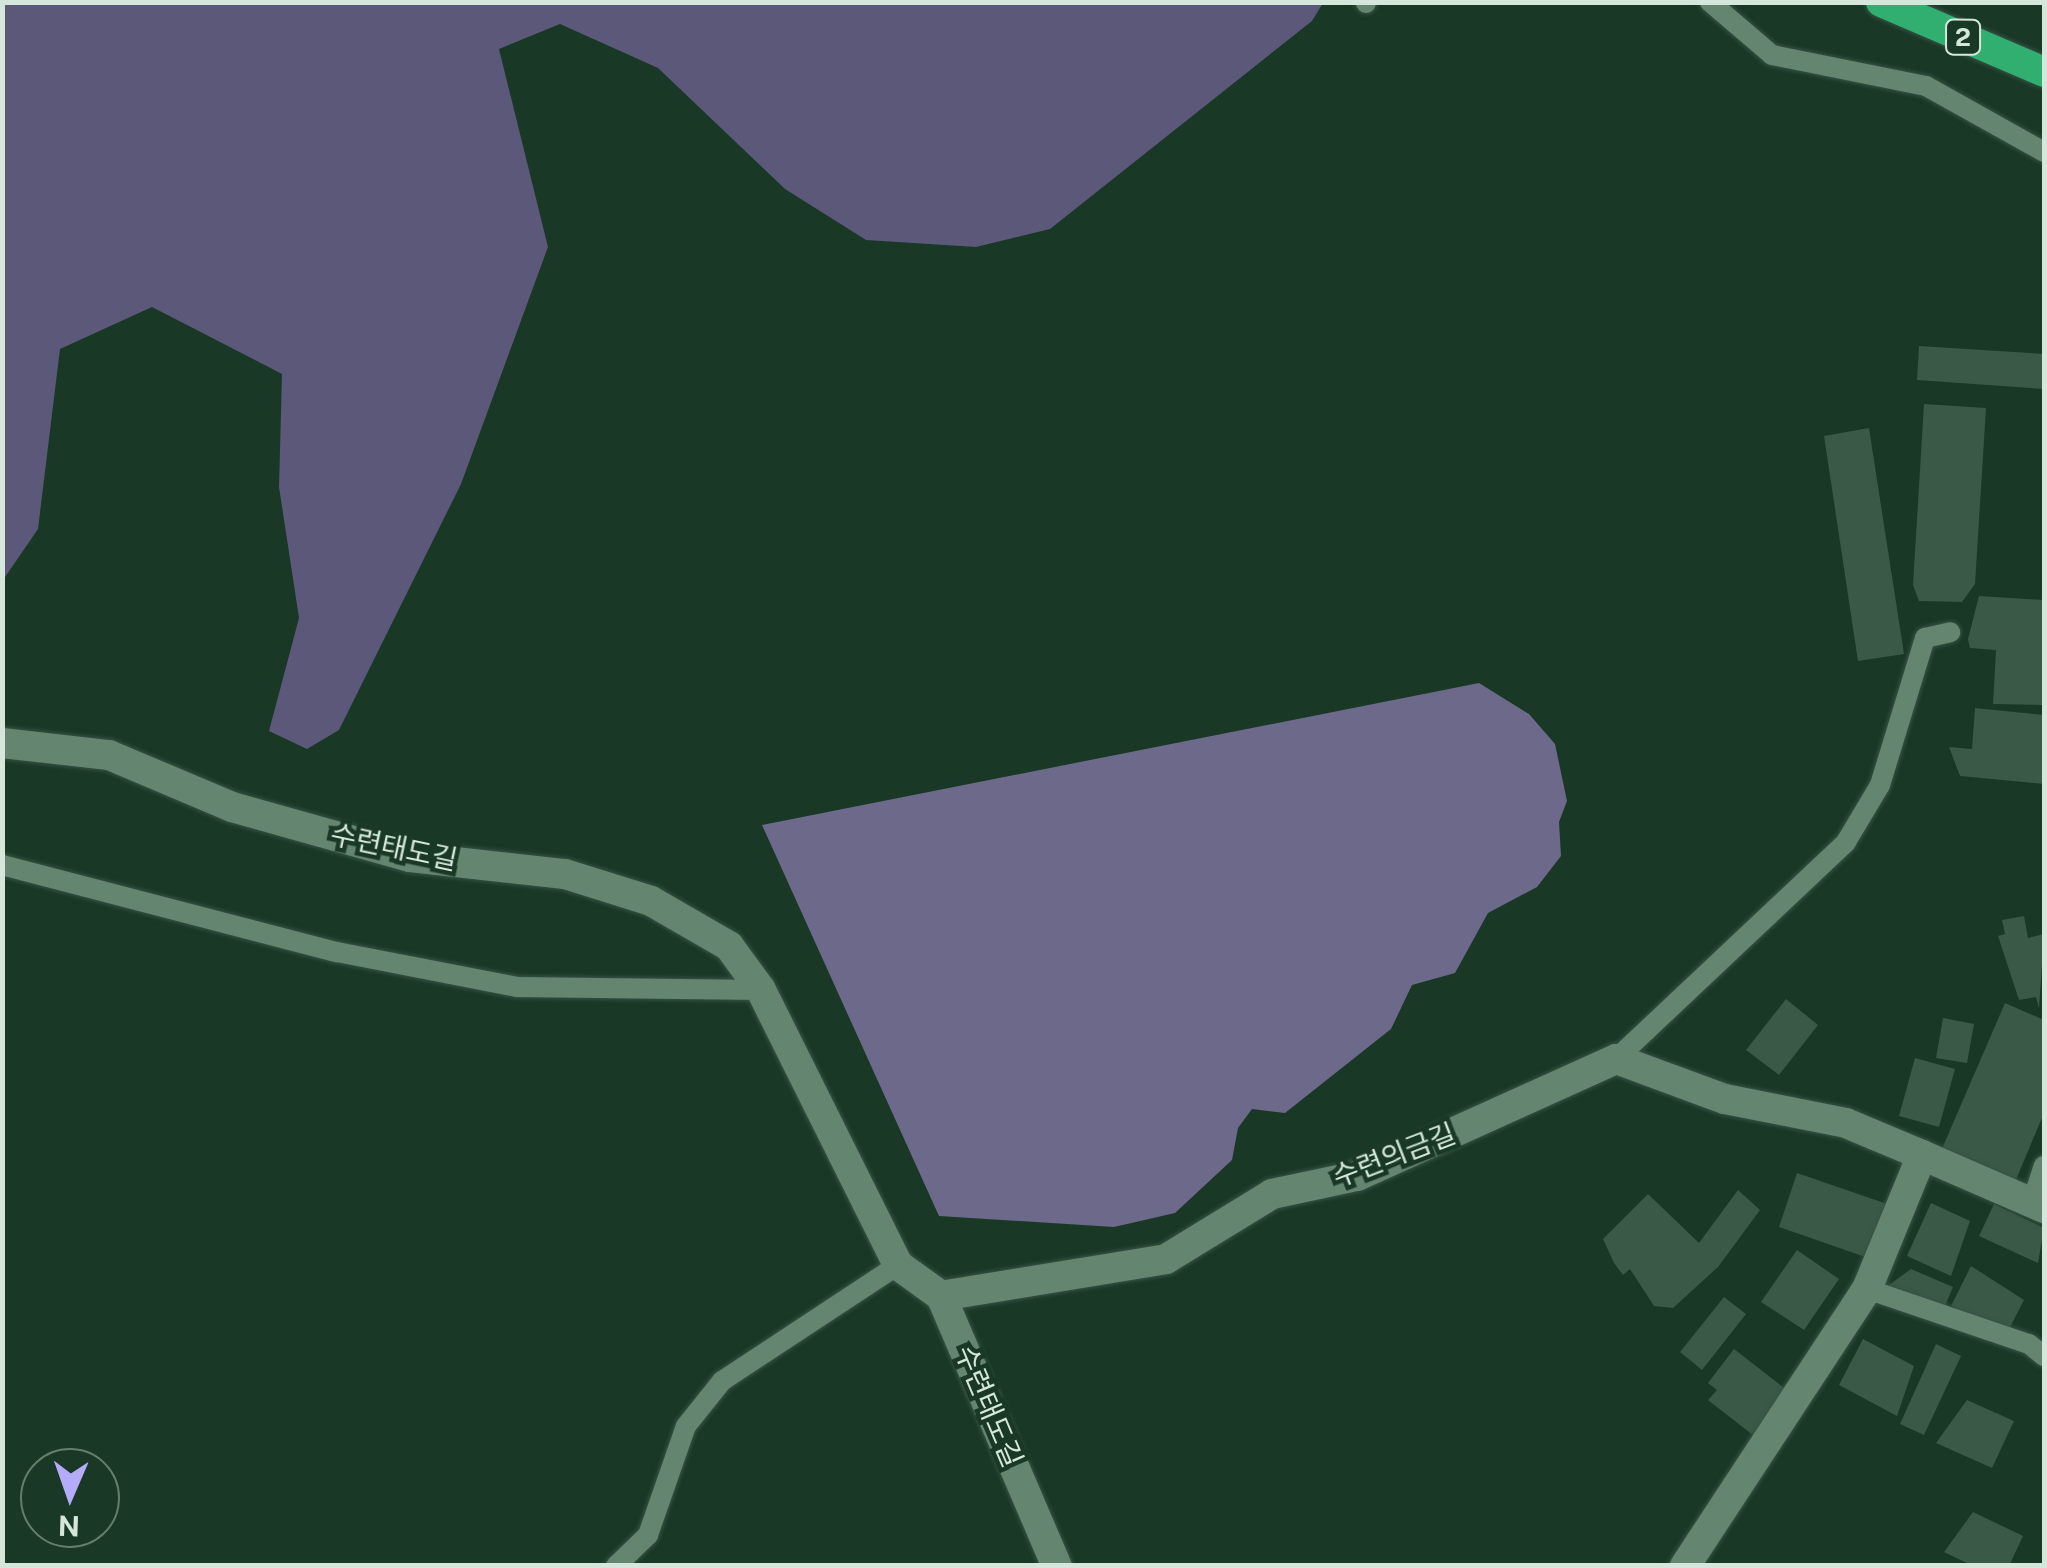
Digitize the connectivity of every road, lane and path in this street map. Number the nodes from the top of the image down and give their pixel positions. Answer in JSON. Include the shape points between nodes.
{"nodes":[{"id":1,"x":1710,"y":2,"type":"edge"},
{"id":2,"x":1881,"y":2,"type":"edge"},
{"id":3,"x":2044,"y":72,"type":"edge"},
{"id":4,"x":2044,"y":152,"type":"edge"},
{"id":5,"x":1950,"y":632,"type":"dead end"},
{"id":6,"x":2,"y":743,"type":"edge"},
{"id":7,"x":2,"y":865,"type":"edge"},
{"id":8,"x":760,"y":990,"type":"junction"},
{"id":9,"x":1616,"y":1059,"type":"junction"},
{"id":10,"x":1922,"y":1155,"type":"junction"},
{"id":11,"x":2044,"y":1166,"type":"edge"},
{"id":12,"x":2038,"y":1205,"type":"edge"},
{"id":13,"x":898,"y":1265,"type":"junction"},
{"id":14,"x":1867,"y":1289,"type":"junction"},
{"id":15,"x":941,"y":1296,"type":"junction"},
{"id":16,"x":2044,"y":1356,"type":"edge"},
{"id":17,"x":616,"y":1566,"type":"edge"},
{"id":18,"x":1057,"y":1566,"type":"edge"},
{"id":19,"x":1685,"y":1566,"type":"edge"}],
"edges":[{"from":1,"to":4,"type":"lane","via":[[1772,55],[1926,86]]},
{"from":2,"to":3,"type":"highway","number":"2"},
{"from":5,"to":9,"type":"lane","name":"수련의금길","via":[[1925,638],[1880,784],[1846,842]]},
{"from":6,"to":8,"type":"street","name":"수련태도길","via":[[109,756],[232,806],[410,856],[565,874],[651,901],[729,946]]},
{"from":7,"to":8,"type":"lane","via":[[337,952],[518,987]]},
{"from":8,"to":13,"type":"street","name":"수련태도길"},
{"from":9,"to":10,"type":"street","via":[[1725,1099],[1846,1124]]},
{"from":9,"to":15,"type":"street","name":"수련의금길","via":[[1356,1176],[1272,1194],[1166,1258]]},
{"from":10,"to":12,"type":"street"},
{"from":10,"to":14,"type":"street"},
{"from":11,"to":12,"type":"lane"},
{"from":13,"to":15,"type":"street","name":"수련태도길"},
{"from":13,"to":17,"type":"lane","via":[[722,1381],[686,1426],[648,1536]]},
{"from":14,"to":16,"type":"lane","via":[[2029,1344]]},
{"from":14,"to":19,"type":"street"},
{"from":15,"to":18,"type":"street","name":"수련태도길"}]}
